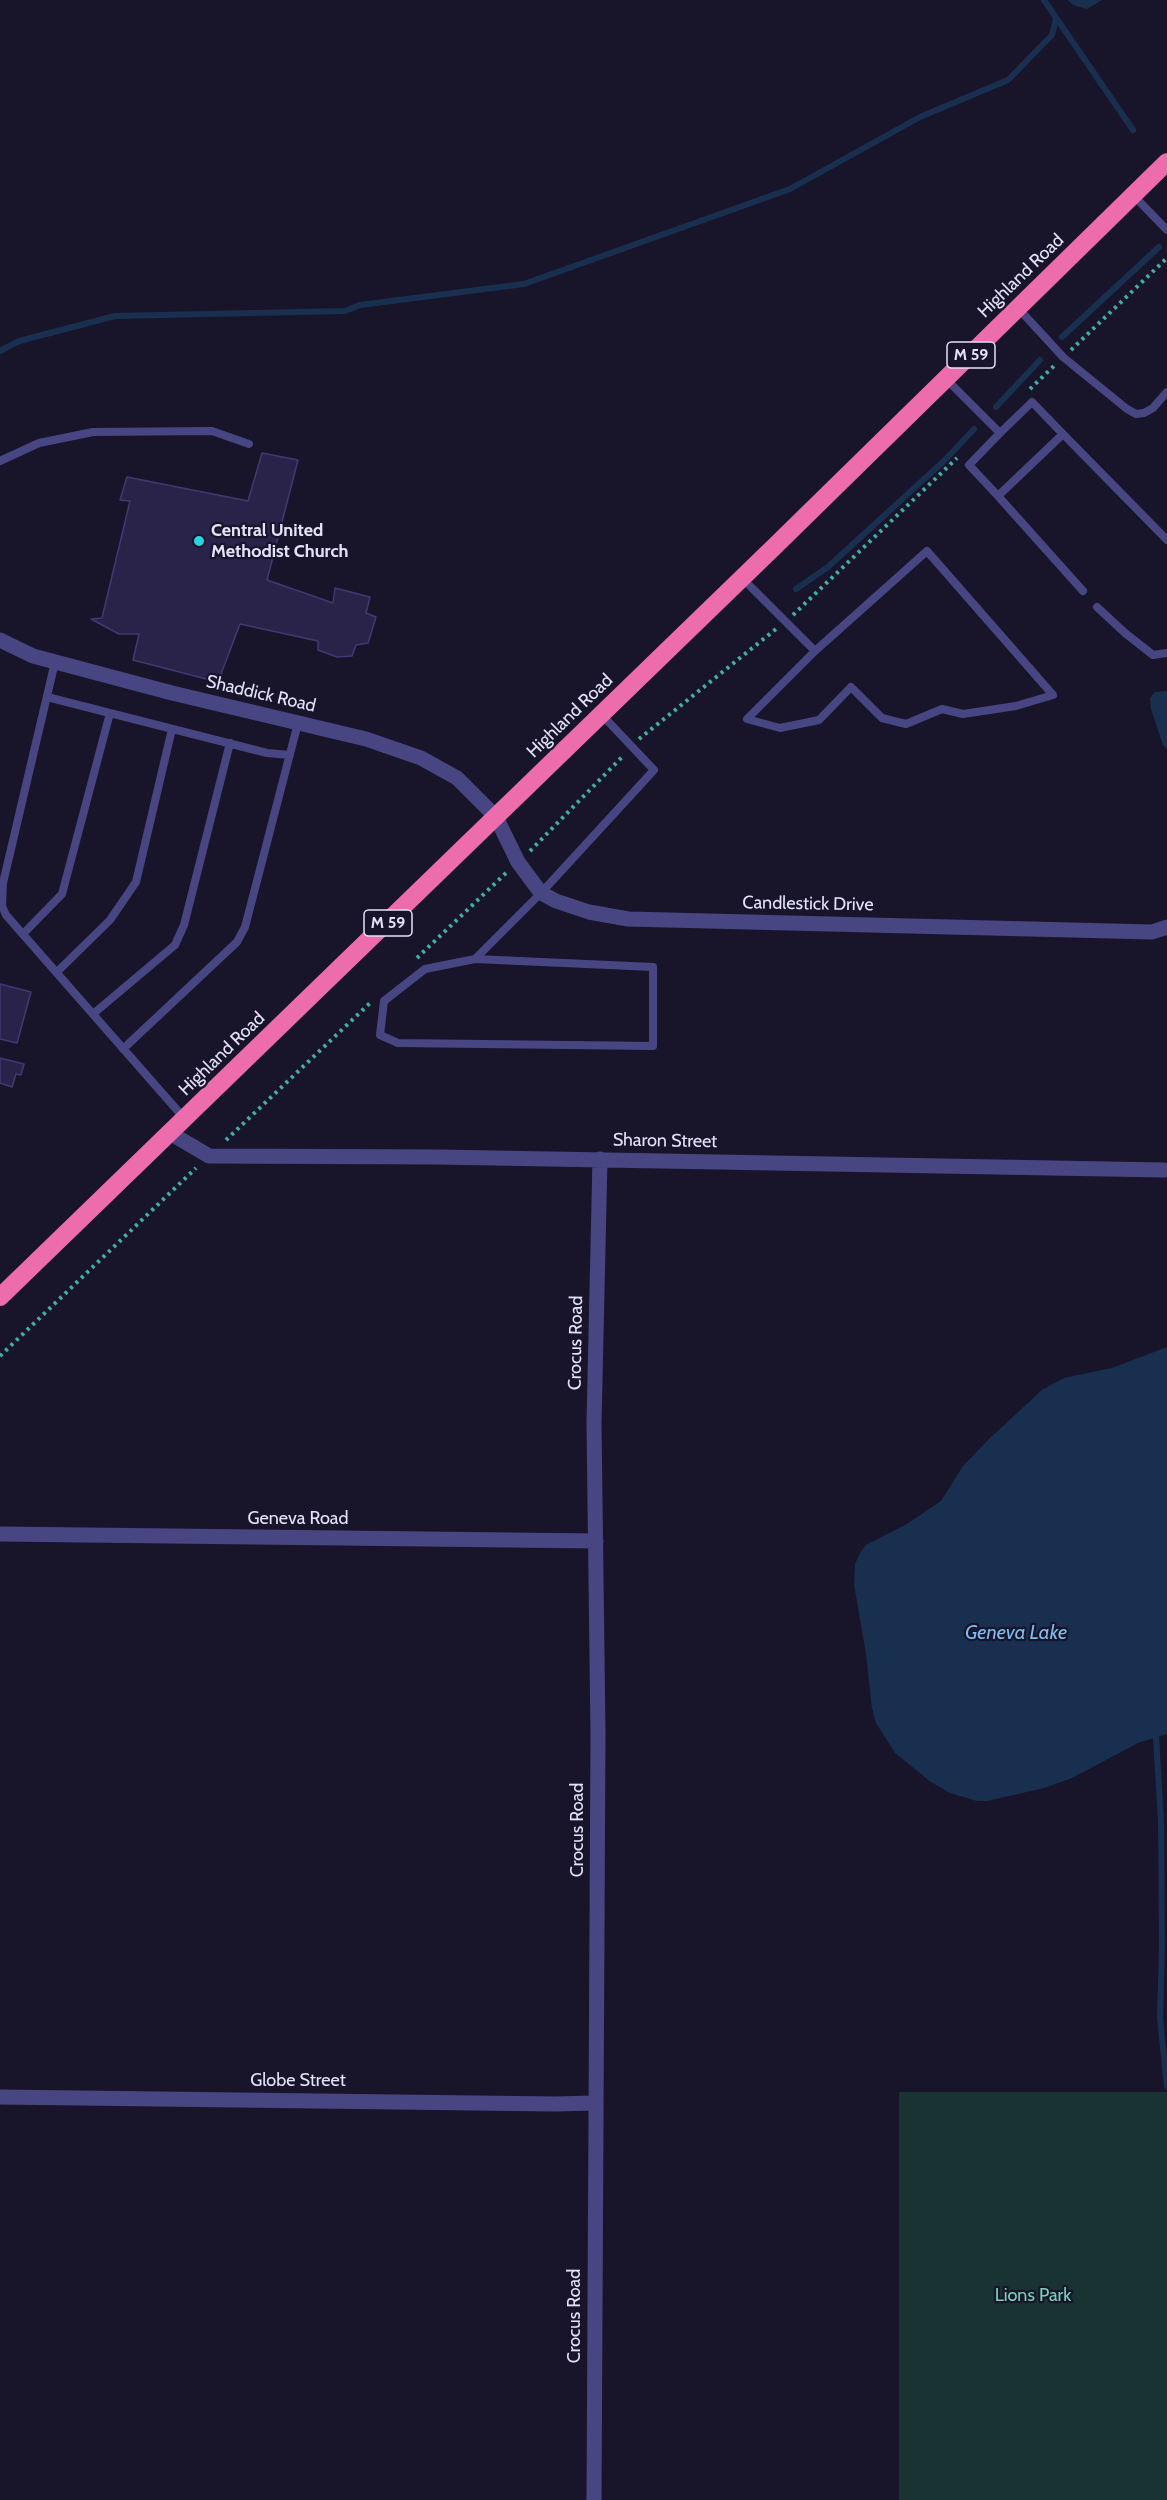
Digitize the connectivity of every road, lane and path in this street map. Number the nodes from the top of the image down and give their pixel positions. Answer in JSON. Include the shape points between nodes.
{"nodes":[{"id":1,"x":1167,"y":162,"type":"edge"},
{"id":2,"x":1133,"y":195,"type":"junction"},
{"id":3,"x":1167,"y":230,"type":"edge"},
{"id":4,"x":1167,"y":258,"type":"edge"},
{"id":5,"x":1018,"y":308,"type":"junction"},
{"id":6,"x":1063,"y":357,"type":"junction"},
{"id":7,"x":946,"y":379,"type":"junction"},
{"id":8,"x":1167,"y":392,"type":"edge"},
{"id":9,"x":1024,"y":395,"type":"dead end"},
{"id":10,"x":1000,"y":433,"type":"junction"},
{"id":11,"x":1063,"y":434,"type":"junction"},
{"id":12,"x":249,"y":444,"type":"dead end"},
{"id":13,"x":958,"y":458,"type":"dead end"},
{"id":14,"x":0,"y":461,"type":"edge"},
{"id":15,"x":998,"y":496,"type":"junction"},
{"id":16,"x":1167,"y":540,"type":"edge"},
{"id":17,"x":742,"y":578,"type":"junction"},
{"id":18,"x":1083,"y":591,"type":"dead end"},
{"id":19,"x":1097,"y":607,"type":"dead end"},
{"id":20,"x":785,"y":621,"type":"junction"},
{"id":21,"x":0,"y":640,"type":"edge"},
{"id":22,"x":815,"y":651,"type":"junction"},
{"id":23,"x":1167,"y":653,"type":"edge"},
{"id":24,"x":56,"y":662,"type":"junction"},
{"id":25,"x":47,"y":697,"type":"junction"},
{"id":26,"x":110,"y":713,"type":"junction"},
{"id":27,"x":602,"y":715,"type":"junction"},
{"id":28,"x":298,"y":723,"type":"junction"},
{"id":29,"x":172,"y":729,"type":"junction"},
{"id":30,"x":230,"y":743,"type":"junction"},
{"id":31,"x":631,"y":747,"type":"junction"},
{"id":32,"x":290,"y":755,"type":"junction"},
{"id":33,"x":496,"y":817,"type":"junction"},
{"id":34,"x":518,"y":862,"type":"junction"},
{"id":35,"x":541,"y":893,"type":"junction"},
{"id":36,"x":1167,"y":927,"type":"edge"},
{"id":37,"x":23,"y":934,"type":"junction"},
{"id":38,"x":475,"y":959,"type":"junction"},
{"id":39,"x":415,"y":960,"type":"dead end"},
{"id":40,"x":57,"y":972,"type":"junction"},
{"id":41,"x":372,"y":1001,"type":"dead end"},
{"id":42,"x":93,"y":1014,"type":"junction"},
{"id":43,"x":123,"y":1049,"type":"junction"},
{"id":44,"x":185,"y":1119,"type":"junction"},
{"id":45,"x":170,"y":1133,"type":"junction"},
{"id":46,"x":209,"y":1156,"type":"junction"},
{"id":47,"x":600,"y":1159,"type":"junction"},
{"id":48,"x":1164,"y":1170,"type":"dead end"},
{"id":49,"x":0,"y":1297,"type":"edge"},
{"id":50,"x":0,"y":1356,"type":"edge"},
{"id":51,"x":0,"y":1534,"type":"edge"},
{"id":52,"x":596,"y":1541,"type":"junction"},
{"id":53,"x":0,"y":2097,"type":"edge"},
{"id":54,"x":595,"y":2103,"type":"junction"},
{"id":55,"x":594,"y":2500,"type":"edge"}],
"edges":[{"from":1,"to":2,"type":"highway","name":"Highland Road","number":"M 59"},
{"from":2,"to":3,"type":"lane"},
{"from":2,"to":5,"type":"highway","name":"Highland Road","number":"M 59"},
{"from":4,"to":6,"type":"path"},
{"from":5,"to":6,"type":"lane"},
{"from":5,"to":7,"type":"highway","name":"Highland Road","number":"M 59"},
{"from":6,"to":8,"type":"lane","via":[[1136,414],[1153,408]]},
{"from":6,"to":9,"type":"path"},
{"from":7,"to":10,"type":"lane"},
{"from":7,"to":17,"type":"highway","name":"Highland Road","number":"M 59"},
{"from":10,"to":11,"type":"lane","via":[[1032,402]]},
{"from":10,"to":15,"type":"lane","via":[[969,465]]},
{"from":11,"to":15,"type":"lane"},
{"from":11,"to":16,"type":"lane"},
{"from":12,"to":14,"type":"lane","via":[[212,431],[93,432],[39,443]]},
{"from":13,"to":20,"type":"path"},
{"from":15,"to":18,"type":"lane"},
{"from":17,"to":20,"type":"lane"},
{"from":17,"to":27,"type":"highway","name":"Highland Road","number":"M 59"},
{"from":19,"to":23,"type":"lane","via":[[1153,655]]},
{"from":20,"to":22,"type":"lane"},
{"from":20,"to":31,"type":"path"},
{"from":21,"to":24,"type":"street","name":"Shaddick Road"},
{"from":22,"to":22,"type":"lane","via":[[747,719],[780,728],[819,720],[851,687],[882,718],[906,724],[942,709],[963,714],[1016,706],[1053,695],[927,551]]},
{"from":24,"to":25,"type":"lane"},
{"from":24,"to":28,"type":"street","name":"Shaddick Road"},
{"from":25,"to":26,"type":"lane"},
{"from":25,"to":37,"type":"lane","via":[[3,883],[2,906]]},
{"from":26,"to":29,"type":"lane"},
{"from":26,"to":37,"type":"lane","via":[[62,894]]},
{"from":27,"to":31,"type":"lane"},
{"from":27,"to":33,"type":"highway","name":"Highland Road","number":"M 59"},
{"from":28,"to":32,"type":"lane"},
{"from":28,"to":33,"type":"street","name":"Shaddick Road","via":[[366,739],[421,758],[457,777]]},
{"from":29,"to":30,"type":"lane"},
{"from":29,"to":40,"type":"lane","via":[[136,882],[110,920]]},
{"from":30,"to":32,"type":"lane"},
{"from":30,"to":42,"type":"lane","via":[[184,925],[175,945]]},
{"from":31,"to":34,"type":"path"},
{"from":31,"to":35,"type":"lane","via":[[654,770]]},
{"from":32,"to":43,"type":"lane","via":[[245,927],[237,942]]},
{"from":33,"to":34,"type":"street","name":"Candlestick Drive"},
{"from":33,"to":44,"type":"highway","name":"Highland Road","number":"M 59"},
{"from":34,"to":35,"type":"street","name":"Candlestick Drive"},
{"from":34,"to":39,"type":"path"},
{"from":35,"to":36,"type":"street","name":"Candlestick Drive","via":[[589,912],[628,919],[1152,932]]},
{"from":35,"to":38,"type":"lane"},
{"from":37,"to":40,"type":"lane"},
{"from":38,"to":38,"type":"lane","via":[[425,969],[384,1001],[380,1035],[398,1043],[653,1046],[652,967]]},
{"from":40,"to":42,"type":"lane"},
{"from":41,"to":46,"type":"path"},
{"from":42,"to":43,"type":"lane"},
{"from":43,"to":44,"type":"lane"},
{"from":44,"to":45,"type":"highway","name":"Highland Road","number":"M 59"},
{"from":45,"to":46,"type":"street"},
{"from":45,"to":49,"type":"highway","name":"Highland Road","number":"M 59"},
{"from":46,"to":47,"type":"street","name":"Sharon Street"},
{"from":46,"to":50,"type":"path"},
{"from":47,"to":48,"type":"street","name":"Sharon Street"},
{"from":47,"to":52,"type":"street","name":"Crocus Road","via":[[594,1423]]},
{"from":51,"to":52,"type":"street","name":"Geneva Road"},
{"from":52,"to":54,"type":"street","name":"Crocus Road"},
{"from":53,"to":54,"type":"street","name":"Globe Street"},
{"from":54,"to":55,"type":"street","name":"Crocus Road"}]}
